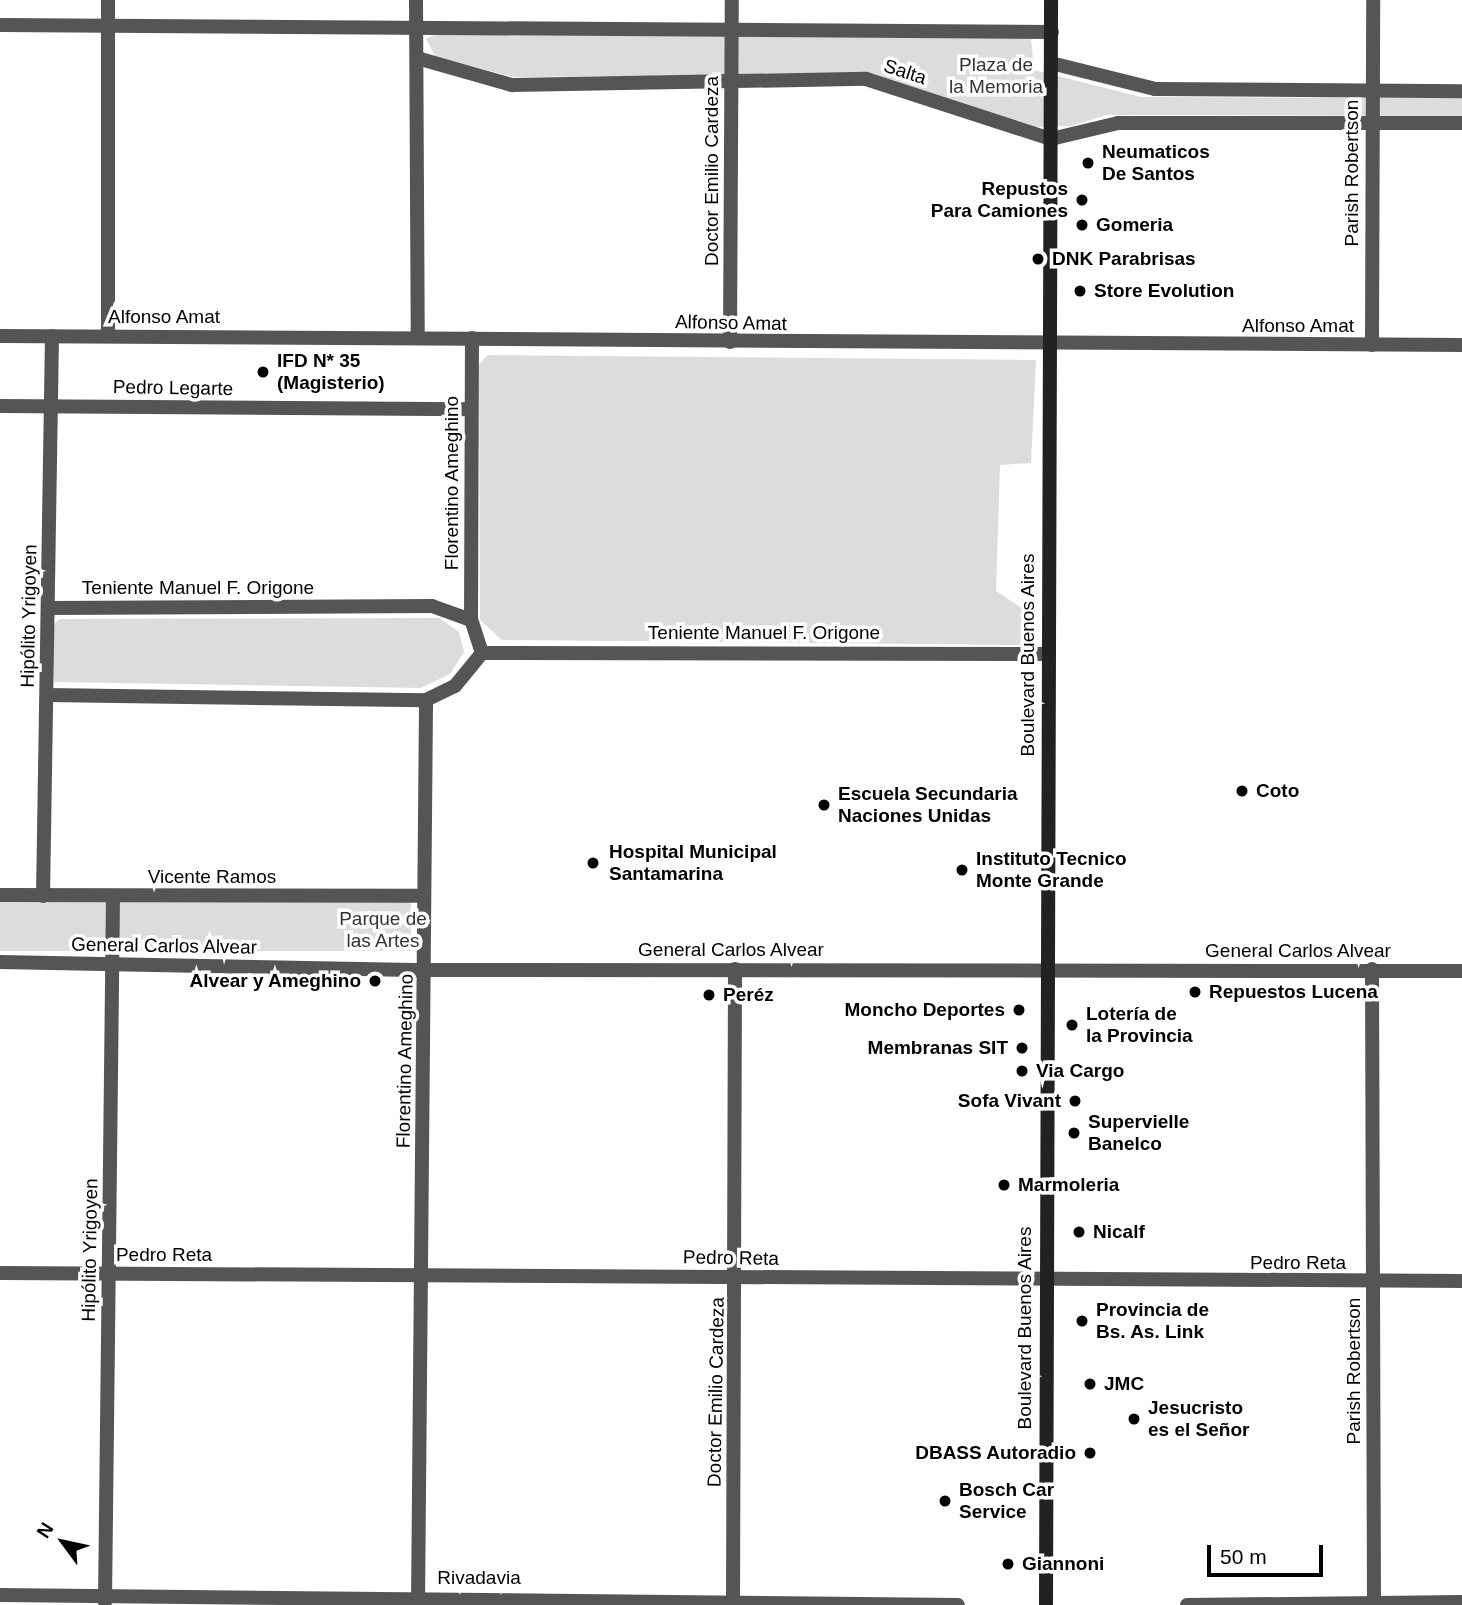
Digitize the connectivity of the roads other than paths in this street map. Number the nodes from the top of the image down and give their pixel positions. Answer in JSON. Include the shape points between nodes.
{"nodes":[{"id":1,"x":108,"y":0,"type":"edge"},
{"id":2,"x":416,"y":0,"type":"edge"},
{"id":3,"x":732,"y":0,"type":"edge"},
{"id":4,"x":1051,"y":0,"type":"edge"},
{"id":5,"x":1373,"y":0,"type":"edge"},
{"id":6,"x":0,"y":25,"type":"edge"},
{"id":7,"x":108,"y":26,"type":"junction"},
{"id":8,"x":416,"y":27,"type":"junction"},
{"id":9,"x":732,"y":29,"type":"junction"},
{"id":10,"x":1052,"y":32,"type":"junction"},
{"id":11,"x":417,"y":58,"type":"junction"},
{"id":12,"x":1051,"y":63,"type":"junction"},
{"id":13,"x":732,"y":82,"type":"junction"},
{"id":14,"x":1371,"y":91,"type":"junction"},
{"id":15,"x":1462,"y":92,"type":"edge"},
{"id":16,"x":1371,"y":121,"type":"junction"},
{"id":17,"x":1462,"y":122,"type":"edge"},
{"id":18,"x":1051,"y":139,"type":"junction"},
{"id":19,"x":0,"y":336,"type":"edge"},
{"id":20,"x":52,"y":336,"type":"junction"},
{"id":21,"x":108,"y":336,"type":"junction"},
{"id":22,"x":418,"y":337,"type":"junction"},
{"id":23,"x":472,"y":338,"type":"junction"},
{"id":24,"x":730,"y":342,"type":"junction"},
{"id":25,"x":1372,"y":345,"type":"junction"},
{"id":26,"x":1462,"y":345,"type":"edge"},
{"id":27,"x":1051,"y":346,"type":"junction"},
{"id":28,"x":0,"y":406,"type":"edge"},
{"id":29,"x":51,"y":406,"type":"junction"},
{"id":30,"x":471,"y":410,"type":"junction"},
{"id":31,"x":48,"y":608,"type":"junction"},
{"id":32,"x":471,"y":620,"type":"junction"},
{"id":33,"x":482,"y":653,"type":"junction"},
{"id":34,"x":1047,"y":654,"type":"junction"},
{"id":35,"x":47,"y":695,"type":"junction"},
{"id":36,"x":426,"y":700,"type":"junction"},
{"id":37,"x":0,"y":895,"type":"edge"},
{"id":38,"x":43,"y":896,"type":"junction"},
{"id":39,"x":113,"y":896,"type":"junction"},
{"id":40,"x":424,"y":896,"type":"junction"},
{"id":41,"x":0,"y":962,"type":"edge"},
{"id":42,"x":112,"y":964,"type":"junction"},
{"id":43,"x":736,"y":969,"type":"junction"},
{"id":44,"x":1373,"y":969,"type":"junction"},
{"id":45,"x":426,"y":970,"type":"junction"},
{"id":46,"x":1462,"y":971,"type":"edge"},
{"id":47,"x":1044,"y":972,"type":"junction"},
{"id":48,"x":0,"y":1273,"type":"edge"},
{"id":49,"x":108,"y":1274,"type":"junction"},
{"id":50,"x":421,"y":1275,"type":"junction"},
{"id":51,"x":736,"y":1276,"type":"junction"},
{"id":52,"x":1373,"y":1282,"type":"junction"},
{"id":53,"x":1462,"y":1282,"type":"edge"},
{"id":54,"x":1044,"y":1284,"type":"junction"},
{"id":55,"x":0,"y":1595,"type":"edge"},
{"id":56,"x":105,"y":1600,"type":"edge"},
{"id":57,"x":418,"y":1601,"type":"edge"},
{"id":58,"x":733,"y":1602,"type":"edge"},
{"id":59,"x":1462,"y":1602,"type":"edge"},
{"id":60,"x":1374,"y":1603,"type":"edge"},
{"id":61,"x":958,"y":1605,"type":"edge"},
{"id":62,"x":1046,"y":1605,"type":"edge"},
{"id":63,"x":1187,"y":1605,"type":"edge"}],
"edges":[{"from":1,"to":7,"type":"street"},
{"from":2,"to":8,"type":"street"},
{"from":3,"to":9,"type":"street","name":"Doctor Emilio Cardeza"},
{"from":4,"to":10,"type":"main road","name":"Boulevard Buenos Aires"},
{"from":5,"to":14,"type":"street","name":"Parish Robertson"},
{"from":6,"to":7,"type":"street","name":"Salta"},
{"from":7,"to":8,"type":"street","name":"Salta"},
{"from":7,"to":21,"type":"street"},
{"from":8,"to":9,"type":"street","name":"Salta"},
{"from":8,"to":11,"type":"street"},
{"from":9,"to":10,"type":"street","name":"Salta"},
{"from":9,"to":13,"type":"street","name":"Doctor Emilio Cardeza"},
{"from":10,"to":12,"type":"main road","name":"Boulevard Buenos Aires"},
{"from":11,"to":13,"type":"street","name":"Salta","via":[[484,82],[512,85]]},
{"from":11,"to":22,"type":"street"},
{"from":12,"to":14,"type":"street","via":[[1155,89]]},
{"from":12,"to":18,"type":"main road","name":"Boulevard Buenos Aires"},
{"from":13,"to":18,"type":"street","name":"Salta","via":[[866,79]]},
{"from":13,"to":24,"type":"street","name":"Doctor Emilio Cardeza"},
{"from":14,"to":15,"type":"street"},
{"from":14,"to":16,"type":"street","name":"Parish Robertson"},
{"from":16,"to":17,"type":"street"},
{"from":16,"to":18,"type":"street","via":[[1118,123]]},
{"from":16,"to":25,"type":"street","name":"Parish Robertson"},
{"from":18,"to":27,"type":"main road","name":"Boulevard Buenos Aires"},
{"from":19,"to":20,"type":"street","name":"Alfonso Amat"},
{"from":20,"to":21,"type":"street","name":"Alfonso Amat"},
{"from":20,"to":29,"type":"street","name":"Hipólito Yrigoyen"},
{"from":21,"to":22,"type":"street","name":"Alfonso Amat"},
{"from":22,"to":23,"type":"street","name":"Alfonso Amat"},
{"from":23,"to":24,"type":"street","name":"Alfonso Amat"},
{"from":23,"to":30,"type":"street","name":"Florentino Ameghino"},
{"from":24,"to":27,"type":"street","name":"Alfonso Amat"},
{"from":25,"to":26,"type":"street","name":"Alfonso Amat"},
{"from":25,"to":27,"type":"street","name":"Alfonso Amat"},
{"from":27,"to":34,"type":"main road","name":"Boulevard Buenos Aires"},
{"from":28,"to":29,"type":"street","name":"Pedro Legarte"},
{"from":29,"to":30,"type":"street","name":"Pedro Legarte"},
{"from":29,"to":31,"type":"street","name":"Hipólito Yrigoyen"},
{"from":30,"to":32,"type":"street","name":"Florentino Ameghino"},
{"from":31,"to":32,"type":"street","name":"Teniente Manuel F. Origone","via":[[432,606]]},
{"from":31,"to":35,"type":"street","name":"Hipólito Yrigoyen"},
{"from":32,"to":33,"type":"street","name":"Florentino Ameghino"},
{"from":33,"to":34,"type":"street","name":"Teniente Manuel F. Origone"},
{"from":33,"to":36,"type":"street","via":[[455,686]]},
{"from":34,"to":47,"type":"main road","name":"Boulevard Buenos Aires"},
{"from":35,"to":36,"type":"street"},
{"from":35,"to":38,"type":"street","name":"Hipólito Yrigoyen"},
{"from":36,"to":40,"type":"street","name":"Florentino Ameghino"},
{"from":37,"to":38,"type":"street","name":"Vicente Ramos"},
{"from":38,"to":39,"type":"street","name":"Vicente Ramos"},
{"from":39,"to":40,"type":"street","name":"Vicente Ramos"},
{"from":39,"to":42,"type":"street","name":"Hipólito Yrigoyen"},
{"from":40,"to":45,"type":"street","name":"Florentino Ameghino"},
{"from":41,"to":42,"type":"street","name":"General Carlos Alvear"},
{"from":42,"to":45,"type":"street","name":"General Carlos Alvear"},
{"from":42,"to":49,"type":"street","name":"Hipólito Yrigoyen"},
{"from":43,"to":45,"type":"street","name":"General Carlos Alvear"},
{"from":43,"to":47,"type":"street","name":"General Carlos Alvear"},
{"from":43,"to":51,"type":"street","name":"Doctor Emilio Cardeza"},
{"from":44,"to":46,"type":"street","name":"General Carlos Alvear"},
{"from":44,"to":47,"type":"street","name":"General Carlos Alvear"},
{"from":44,"to":52,"type":"street","name":"Parish Robertson"},
{"from":45,"to":50,"type":"street","name":"Florentino Ameghino"},
{"from":47,"to":54,"type":"main road","name":"Boulevard Buenos Aires"},
{"from":48,"to":49,"type":"street","name":"Pedro Reta"},
{"from":49,"to":50,"type":"street","name":"Pedro Reta"},
{"from":49,"to":56,"type":"street","name":"Hipólito Yrigoyen"},
{"from":50,"to":51,"type":"street","name":"Pedro Reta"},
{"from":50,"to":57,"type":"street","name":"Florentino Ameghino"},
{"from":51,"to":54,"type":"street","name":"Pedro Reta"},
{"from":51,"to":58,"type":"street","name":"Doctor Emilio Cardeza"},
{"from":52,"to":53,"type":"street","name":"Pedro Reta"},
{"from":52,"to":54,"type":"street","name":"Pedro Reta"},
{"from":52,"to":60,"type":"street","name":"Parish Robertson"},
{"from":54,"to":62,"type":"main road","name":"Boulevard Buenos Aires"},
{"from":55,"to":56,"type":"street","name":"Rivadavia"},
{"from":56,"to":57,"type":"street","name":"Rivadavia"},
{"from":57,"to":58,"type":"street","name":"Rivadavia"},
{"from":58,"to":61,"type":"street","name":"Rivadavia"},
{"from":59,"to":60,"type":"street"},
{"from":60,"to":63,"type":"street"}]}
